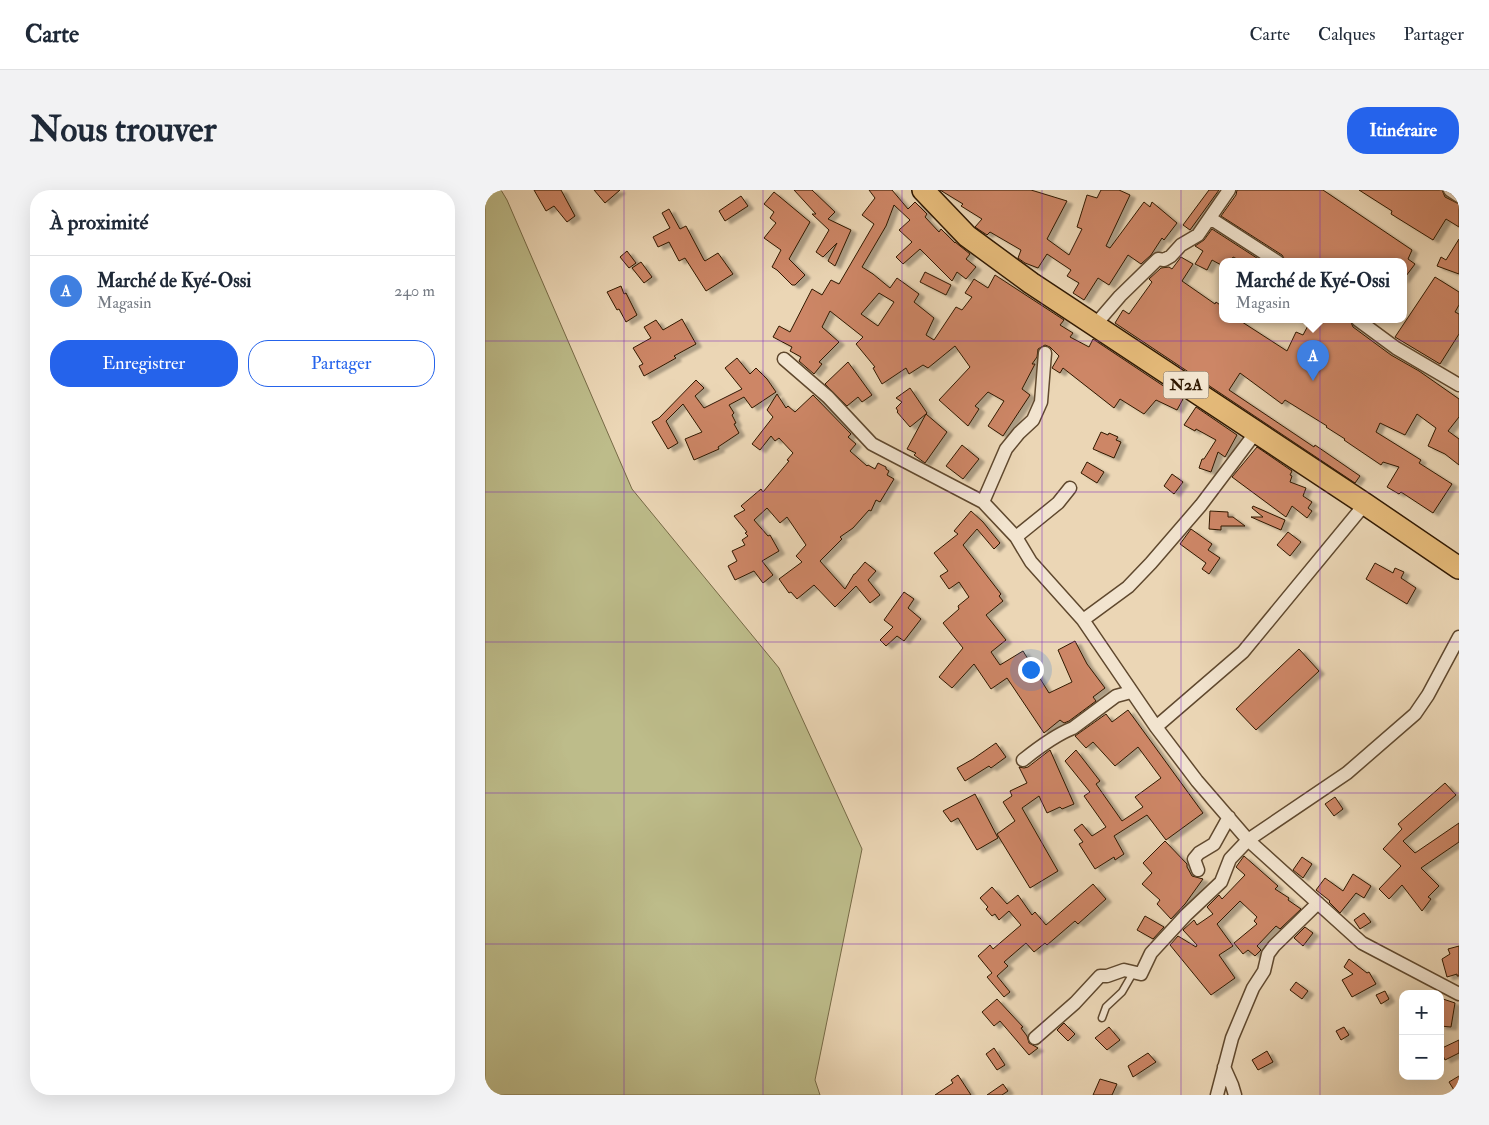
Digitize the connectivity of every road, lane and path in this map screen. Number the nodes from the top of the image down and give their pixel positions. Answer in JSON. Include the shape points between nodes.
{"nodes":[{"id":1,"x":923,"y":190,"type":"edge"},
{"id":2,"x":1229,"y":190,"type":"edge"},
{"id":3,"x":1451,"y":190,"type":"edge"},
{"id":4,"x":1459,"y":196,"type":"edge"},
{"id":5,"x":1210,"y":218,"type":"junction"},
{"id":6,"x":1272,"y":258,"type":"edge"},
{"id":7,"x":1362,"y":323,"type":"edge"},
{"id":8,"x":1095,"y":325,"type":"junction"},
{"id":9,"x":1045,"y":353,"type":"dead end"},
{"id":10,"x":784,"y":359,"type":"dead end"},
{"id":11,"x":1459,"y":385,"type":"edge"},
{"id":12,"x":1256,"y":432,"type":"junction"},
{"id":13,"x":1070,"y":488,"type":"dead end"},
{"id":14,"x":983,"y":502,"type":"junction"},
{"id":15,"x":1365,"y":504,"type":"junction"},
{"id":16,"x":1016,"y":537,"type":"junction"},
{"id":17,"x":1459,"y":568,"type":"edge"},
{"id":18,"x":1083,"y":620,"type":"junction"},
{"id":19,"x":1459,"y":637,"type":"edge"},
{"id":20,"x":1131,"y":692,"type":"junction"},
{"id":21,"x":1156,"y":727,"type":"junction"},
{"id":22,"x":1023,"y":760,"type":"dead end"},
{"id":23,"x":1229,"y":817,"type":"junction"},
{"id":24,"x":1248,"y":840,"type":"junction"},
{"id":25,"x":1198,"y":870,"type":"dead end"},
{"id":26,"x":1318,"y":903,"type":"junction"},
{"id":27,"x":1133,"y":974,"type":"junction"},
{"id":28,"x":1459,"y":994,"type":"edge"},
{"id":29,"x":1101,"y":1018,"type":"dead end"},
{"id":30,"x":1035,"y":1038,"type":"dead end"},
{"id":31,"x":1224,"y":1067,"type":"junction"},
{"id":32,"x":1217,"y":1095,"type":"edge"},
{"id":33,"x":1235,"y":1095,"type":"edge"}],
"edges":[{"from":1,"to":8,"type":"highway","number":"N2A","via":[[967,236]]},
{"from":2,"to":5,"type":"street"},
{"from":3,"to":4,"type":"street"},
{"from":5,"to":6,"type":"street"},
{"from":5,"to":8,"type":"street","via":[[1198,235],[1181,245],[1171,256],[1158,259]]},
{"from":7,"to":11,"type":"street","via":[[1396,348]]},
{"from":8,"to":12,"type":"highway","number":"N2A"},
{"from":9,"to":14,"type":"street","via":[[1041,402],[1033,420],[1006,449]]},
{"from":10,"to":14,"type":"street","via":[[828,397],[872,444]]},
{"from":12,"to":15,"type":"highway","number":"N2A"},
{"from":12,"to":18,"type":"street","via":[[1201,505],[1151,563],[1128,587]]},
{"from":13,"to":16,"type":"street"},
{"from":14,"to":16,"type":"street"},
{"from":15,"to":17,"type":"highway","number":"N2A"},
{"from":15,"to":21,"type":"street","via":[[1243,652]]},
{"from":16,"to":18,"type":"street","via":[[1031,562]]},
{"from":18,"to":20,"type":"street"},
{"from":19,"to":24,"type":"street","via":[[1415,714],[1347,773]]},
{"from":20,"to":21,"type":"street"},
{"from":20,"to":22,"type":"street","via":[[1116,696]]},
{"from":21,"to":23,"type":"street"},
{"from":23,"to":24,"type":"street"},
{"from":23,"to":25,"type":"street","via":[[1214,844],[1194,859]]},
{"from":24,"to":26,"type":"street"},
{"from":24,"to":27,"type":"street","via":[[1230,859],[1221,882],[1151,953],[1141,974]]},
{"from":26,"to":28,"type":"street","via":[[1361,943]]},
{"from":26,"to":31,"type":"street","via":[[1269,954],[1265,971],[1253,988],[1232,1038]]},
{"from":27,"to":29,"type":"lane"},
{"from":27,"to":30,"type":"street","via":[[1124,970],[1100,976]]},
{"from":31,"to":32,"type":"street"},
{"from":31,"to":33,"type":"street"}]}
